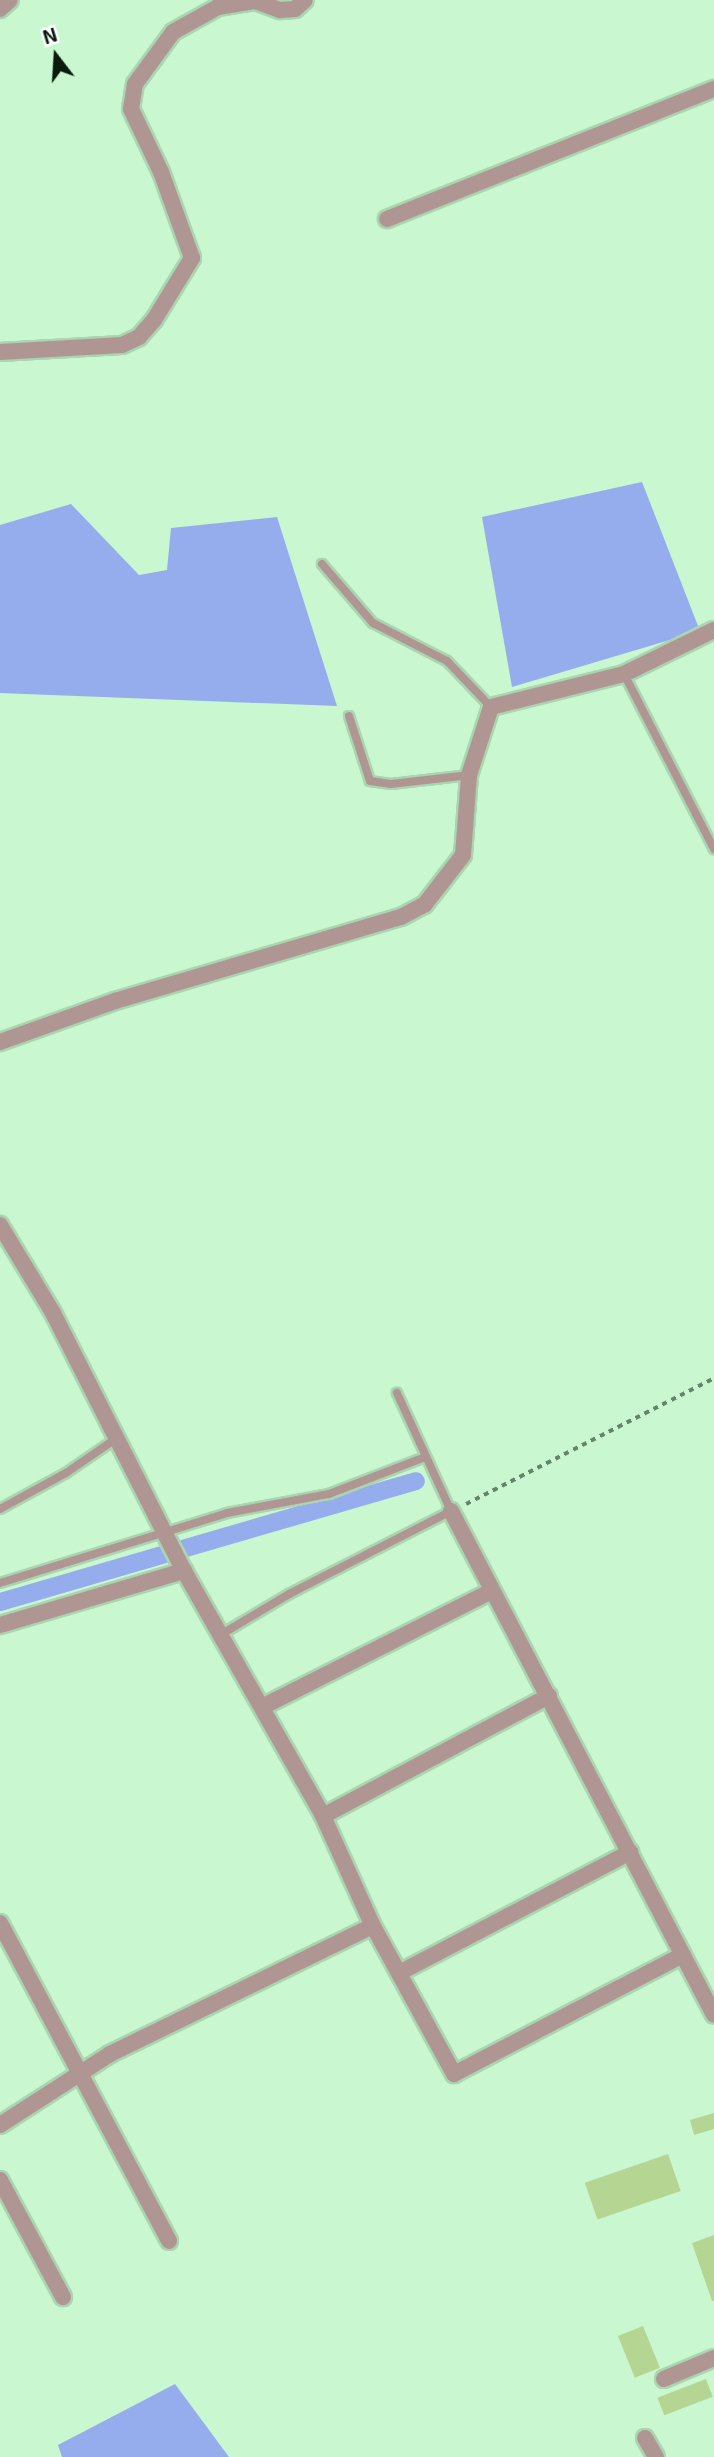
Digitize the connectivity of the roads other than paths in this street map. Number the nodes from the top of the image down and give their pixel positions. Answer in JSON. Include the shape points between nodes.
{"nodes":[{"id":1,"x":10,"y":0,"type":"edge"},
{"id":2,"x":305,"y":0,"type":"edge"},
{"id":3,"x":0,"y":9,"type":"edge"},
{"id":4,"x":714,"y":89,"type":"edge"},
{"id":5,"x":387,"y":219,"type":"dead end"},
{"id":6,"x":0,"y":352,"type":"edge"},
{"id":7,"x":322,"y":564,"type":"dead end"},
{"id":8,"x":714,"y":630,"type":"edge"},
{"id":9,"x":624,"y":674,"type":"junction"},
{"id":10,"x":491,"y":707,"type":"junction"},
{"id":11,"x":349,"y":716,"type":"dead end"},
{"id":12,"x":469,"y":775,"type":"junction"},
{"id":13,"x":714,"y":849,"type":"edge"},
{"id":14,"x":0,"y":1042,"type":"edge"},
{"id":15,"x":0,"y":1224,"type":"edge"},
{"id":16,"x":397,"y":1393,"type":"dead end"},
{"id":17,"x":117,"y":1438,"type":"junction"},
{"id":18,"x":425,"y":1457,"type":"junction"},
{"id":19,"x":0,"y":1509,"type":"edge"},
{"id":20,"x":451,"y":1511,"type":"junction"},
{"id":21,"x":170,"y":1540,"type":"junction"},
{"id":22,"x":184,"y":1571,"type":"junction"},
{"id":23,"x":0,"y":1583,"type":"edge"},
{"id":24,"x":492,"y":1591,"type":"junction"},
{"id":25,"x":0,"y":1625,"type":"edge"},
{"id":26,"x":222,"y":1634,"type":"junction"},
{"id":27,"x":549,"y":1696,"type":"junction"},
{"id":28,"x":262,"y":1707,"type":"junction"},
{"id":29,"x":323,"y":1816,"type":"junction"},
{"id":30,"x":630,"y":1852,"type":"junction"},
{"id":31,"x":0,"y":1923,"type":"edge"},
{"id":32,"x":373,"y":1926,"type":"junction"},
{"id":33,"x":683,"y":1955,"type":"junction"},
{"id":34,"x":399,"y":1973,"type":"junction"},
{"id":35,"x":714,"y":2015,"type":"edge"},
{"id":36,"x":80,"y":2074,"type":"junction"},
{"id":37,"x":0,"y":2125,"type":"edge"},
{"id":38,"x":0,"y":2180,"type":"edge"},
{"id":39,"x":169,"y":2241,"type":"dead end"},
{"id":40,"x":63,"y":2297,"type":"dead end"},
{"id":41,"x":714,"y":2358,"type":"edge"},
{"id":42,"x":664,"y":2379,"type":"dead end"},
{"id":43,"x":645,"y":2438,"type":"dead end"},
{"id":44,"x":656,"y":2457,"type":"edge"}],
"edges":[{"from":1,"to":3,"type":"street"},
{"from":2,"to":6,"type":"street","via":[[295,9],[280,10],[255,1],[218,7],[173,32],[135,84],[131,109],[161,172],[192,258],[154,320],[139,337],[122,345]]},
{"from":4,"to":5,"type":"street"},
{"from":7,"to":10,"type":"lane","via":[[373,623],[447,661]]},
{"from":8,"to":9,"type":"street"},
{"from":9,"to":10,"type":"street"},
{"from":9,"to":13,"type":"lane"},
{"from":10,"to":12,"type":"street"},
{"from":11,"to":12,"type":"lane","via":[[370,782]]},
{"from":12,"to":14,"type":"street","via":[[463,855],[425,904],[401,916],[114,1002]]},
{"from":15,"to":17,"type":"street"},
{"from":16,"to":18,"type":"lane"},
{"from":17,"to":19,"type":"lane"},
{"from":17,"to":21,"type":"street"},
{"from":18,"to":20,"type":"lane"},
{"from":18,"to":21,"type":"lane","via":[[329,1493],[227,1513]]},
{"from":20,"to":24,"type":"street"},
{"from":20,"to":26,"type":"lane","via":[[289,1594]]},
{"from":21,"to":22,"type":"street"},
{"from":21,"to":23,"type":"lane"},
{"from":22,"to":25,"type":"street"},
{"from":22,"to":26,"type":"street"},
{"from":24,"to":27,"type":"street"},
{"from":24,"to":28,"type":"street"},
{"from":26,"to":28,"type":"street"},
{"from":27,"to":29,"type":"street"},
{"from":27,"to":30,"type":"street"},
{"from":28,"to":29,"type":"street"},
{"from":29,"to":32,"type":"street"},
{"from":30,"to":33,"type":"street"},
{"from":30,"to":34,"type":"street"},
{"from":31,"to":36,"type":"street"},
{"from":32,"to":34,"type":"street"},
{"from":32,"to":36,"type":"street","via":[[110,2054]]},
{"from":33,"to":34,"type":"street","via":[[454,2074]]},
{"from":33,"to":35,"type":"street"},
{"from":36,"to":37,"type":"street"},
{"from":36,"to":39,"type":"street"},
{"from":38,"to":40,"type":"street"},
{"from":41,"to":42,"type":"street"},
{"from":43,"to":44,"type":"street"}]}
